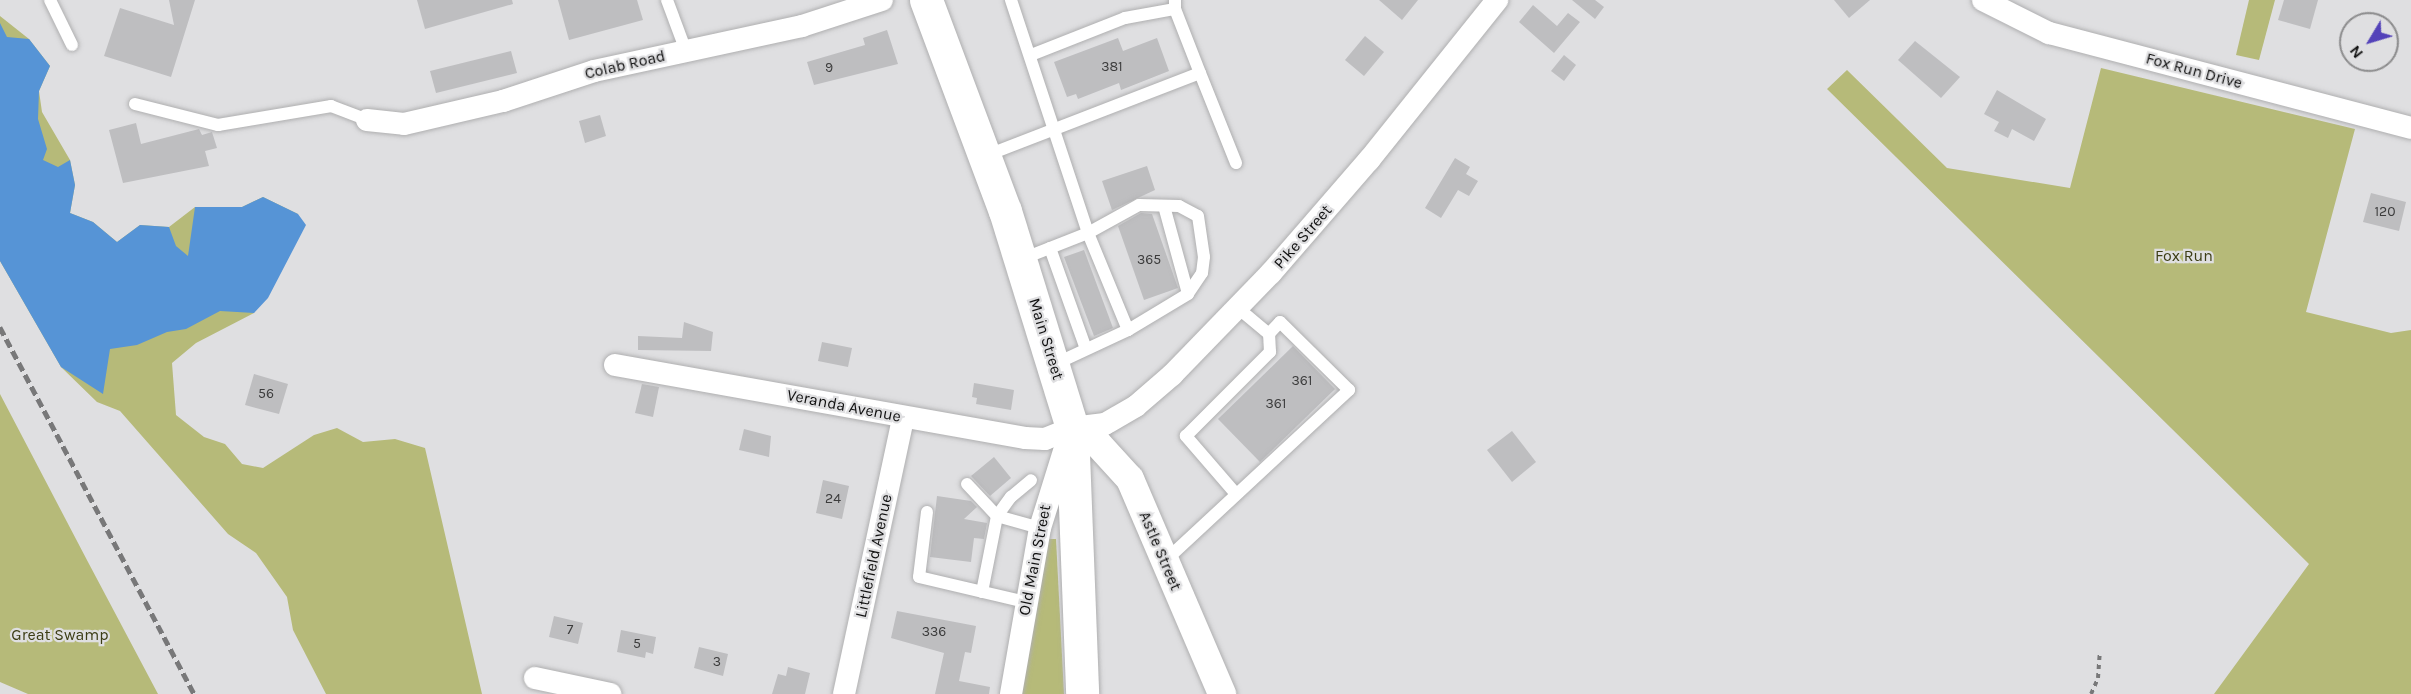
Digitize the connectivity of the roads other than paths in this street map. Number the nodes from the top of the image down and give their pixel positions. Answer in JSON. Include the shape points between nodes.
{"nodes":[{"id":1,"x":50,"y":0,"type":"edge"},
{"id":2,"x":667,"y":0,"type":"edge"},
{"id":3,"x":882,"y":0,"type":"edge"},
{"id":4,"x":926,"y":0,"type":"edge"},
{"id":5,"x":1011,"y":0,"type":"edge"},
{"id":6,"x":1497,"y":0,"type":"edge"},
{"id":7,"x":1983,"y":0,"type":"edge"},
{"id":8,"x":1175,"y":4,"type":"edge"},
{"id":9,"x":72,"y":45,"type":"dead end"},
{"id":10,"x":686,"y":51,"type":"junction"},
{"id":11,"x":1030,"y":55,"type":"junction"},
{"id":12,"x":1200,"y":73,"type":"junction"},
{"id":13,"x":135,"y":104,"type":"dead end"},
{"id":14,"x":367,"y":120,"type":"joint"},
{"id":15,"x":2411,"y":128,"type":"edge"},
{"id":16,"x":1056,"y":129,"type":"junction"},
{"id":17,"x":984,"y":156,"type":"junction"},
{"id":18,"x":1236,"y":164,"type":"dead end"},
{"id":19,"x":1164,"y":206,"type":"junction"},
{"id":20,"x":1088,"y":233,"type":"junction"},
{"id":21,"x":1035,"y":254,"type":"junction"},
{"id":22,"x":1188,"y":294,"type":"junction"},
{"id":23,"x":1238,"y":308,"type":"junction"},
{"id":24,"x":1128,"y":330,"type":"junction"},
{"id":25,"x":1269,"y":334,"type":"junction"},
{"id":26,"x":1086,"y":350,"type":"junction"},
{"id":27,"x":1054,"y":363,"type":"junction"},
{"id":28,"x":615,"y":364,"type":"dead end"},
{"id":29,"x":903,"y":418,"type":"junction"},
{"id":30,"x":1072,"y":428,"type":"junction"},
{"id":31,"x":1031,"y":480,"type":"dead end"},
{"id":32,"x":967,"y":484,"type":"dead end"},
{"id":33,"x":1236,"y":494,"type":"junction"},
{"id":34,"x":927,"y":512,"type":"dead end"},
{"id":35,"x":998,"y":516,"type":"junction"},
{"id":36,"x":1040,"y":528,"type":"junction"},
{"id":37,"x":1165,"y":561,"type":"junction"},
{"id":38,"x":982,"y":592,"type":"junction"},
{"id":39,"x":1026,"y":602,"type":"junction"},
{"id":40,"x":535,"y":678,"type":"dead end"},
{"id":41,"x":609,"y":694,"type":"edge"},
{"id":42,"x":844,"y":694,"type":"edge"},
{"id":43,"x":1011,"y":694,"type":"edge"},
{"id":44,"x":1082,"y":694,"type":"edge"},
{"id":45,"x":1222,"y":694,"type":"edge"}],
"edges":[{"from":1,"to":9,"type":"lane"},
{"from":2,"to":10,"type":"lane"},
{"from":3,"to":10,"type":"street","name":"Colab Road","via":[[802,26]]},
{"from":4,"to":17,"type":"main road","name":"Main Street"},
{"from":5,"to":11,"type":"lane"},
{"from":6,"to":23,"type":"street","name":"Pike Street","via":[[1369,160]]},
{"from":7,"to":15,"type":"street","name":"Fox Run Drive","via":[[2049,33]]},
{"from":8,"to":11,"type":"lane","via":[[1125,18]]},
{"from":8,"to":12,"type":"lane"},
{"from":10,"to":14,"type":"street","name":"Colab Road","via":[[594,71],[503,100],[404,124]]},
{"from":11,"to":16,"type":"lane"},
{"from":12,"to":16,"type":"lane"},
{"from":12,"to":18,"type":"lane"},
{"from":13,"to":14,"type":"lane","via":[[218,125],[331,106]]},
{"from":16,"to":17,"type":"lane"},
{"from":16,"to":20,"type":"lane"},
{"from":17,"to":21,"type":"main road","name":"Main Street"},
{"from":19,"to":20,"type":"lane","via":[[1139,205]]},
{"from":19,"to":22,"type":"lane"},
{"from":19,"to":22,"type":"lane","via":[[1179,206],[1198,216],[1204,257],[1202,273]]},
{"from":20,"to":21,"type":"lane"},
{"from":20,"to":24,"type":"lane"},
{"from":21,"to":26,"type":"lane"},
{"from":21,"to":27,"type":"main road","name":"Main Street"},
{"from":22,"to":24,"type":"lane"},
{"from":23,"to":25,"type":"lane"},
{"from":23,"to":30,"type":"street","name":"Pike Street","via":[[1136,406],[1105,424]]},
{"from":24,"to":26,"type":"lane"},
{"from":25,"to":33,"type":"lane","via":[[1270,352],[1186,436]]},
{"from":25,"to":33,"type":"lane","via":[[1280,322],[1349,390]]},
{"from":26,"to":27,"type":"lane"},
{"from":27,"to":30,"type":"main road","name":"Main Street"},
{"from":28,"to":29,"type":"street","name":"Veranda Avenue"},
{"from":29,"to":30,"type":"street","name":"Veranda Avenue","via":[[1025,438],[1045,439]]},
{"from":29,"to":42,"type":"street","name":"Littlefield Avenue"},
{"from":30,"to":36,"type":"street","name":"Old Main Street"},
{"from":30,"to":37,"type":"street","name":"Astle Street","via":[[1098,444],[1130,479]]},
{"from":30,"to":44,"type":"main road","name":"Main Street"},
{"from":31,"to":35,"type":"lane","via":[[1011,497]]},
{"from":32,"to":35,"type":"lane"},
{"from":33,"to":37,"type":"lane"},
{"from":34,"to":38,"type":"lane","via":[[919,577]]},
{"from":35,"to":36,"type":"lane"},
{"from":35,"to":38,"type":"lane"},
{"from":36,"to":39,"type":"street","name":"Old Main Street"},
{"from":37,"to":45,"type":"street","name":"Astle Street"},
{"from":38,"to":39,"type":"lane"},
{"from":39,"to":43,"type":"street","name":"Old Main Street"},
{"from":40,"to":41,"type":"street"}]}
